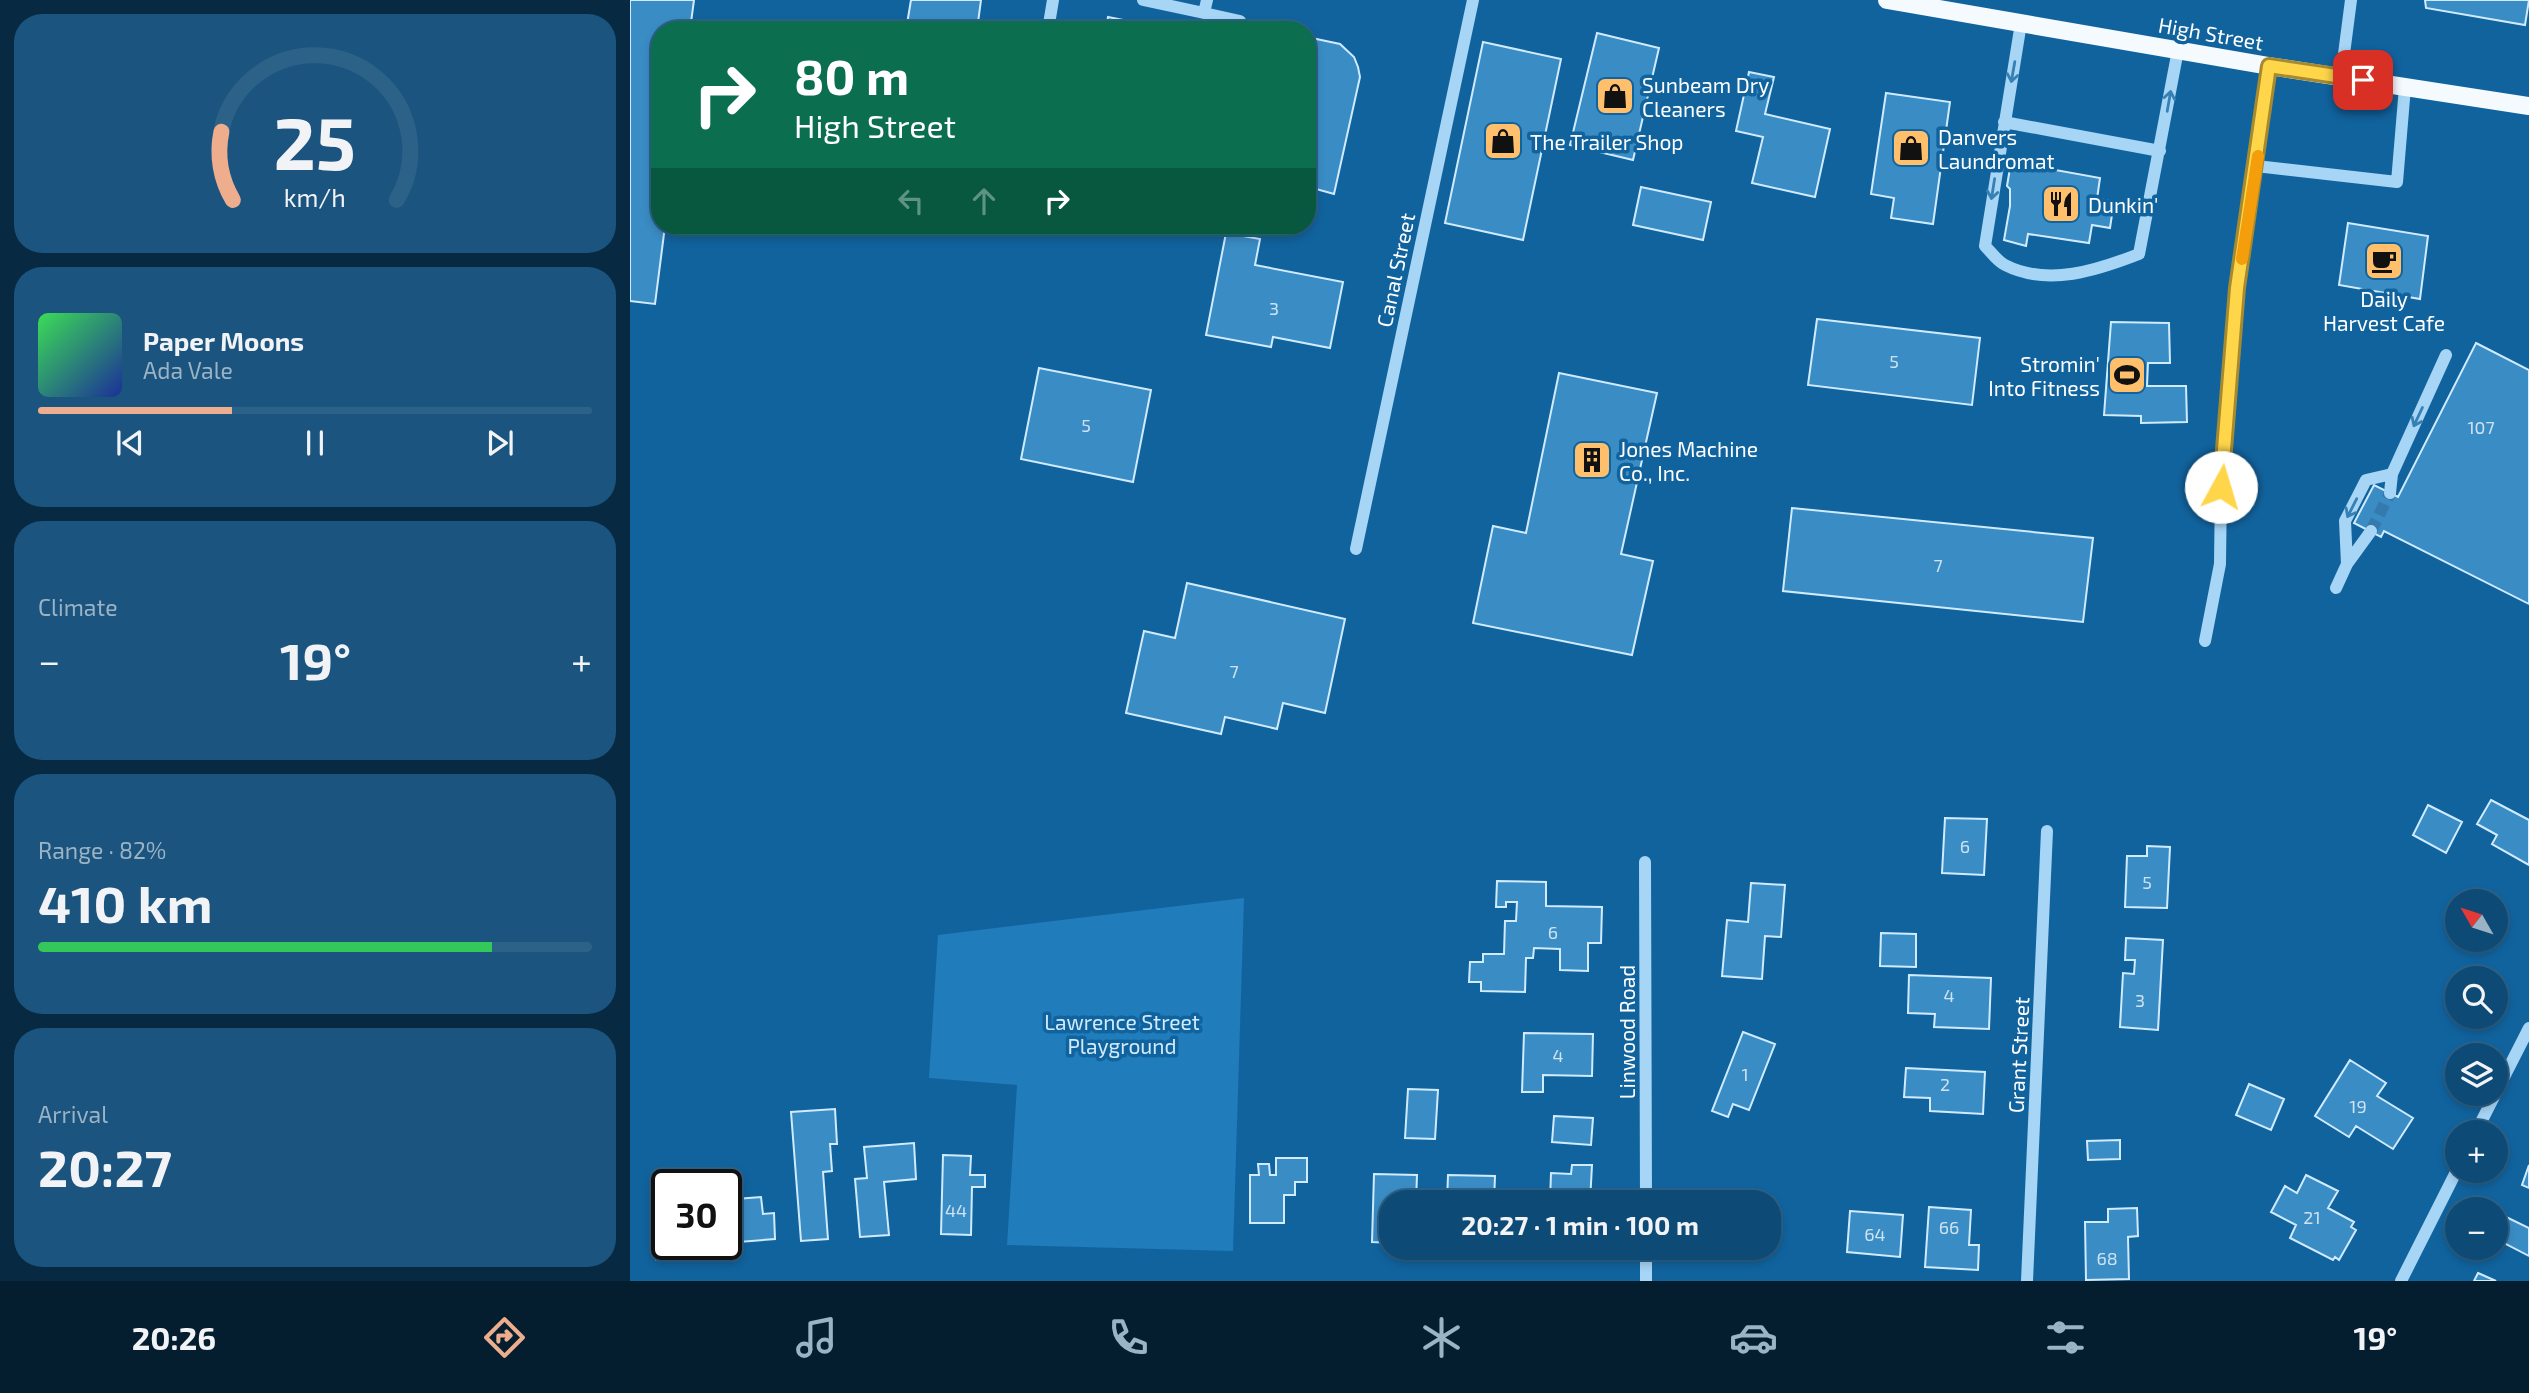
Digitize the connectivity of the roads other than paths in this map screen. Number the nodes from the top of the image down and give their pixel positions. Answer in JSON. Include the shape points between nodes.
{"nodes":[{"id":1,"x":1053,"y":0,"type":"edge"},
{"id":2,"x":1143,"y":0,"type":"edge"},
{"id":3,"x":1473,"y":0,"type":"edge"},
{"id":4,"x":1887,"y":0,"type":"edge"},
{"id":5,"x":2351,"y":0,"type":"edge"},
{"id":6,"x":1206,"y":7,"type":"edge"},
{"id":7,"x":1050,"y":21,"type":"edge"},
{"id":8,"x":1232,"y":21,"type":"edge"},
{"id":9,"x":2021,"y":23,"type":"junction"},
{"id":10,"x":2178,"y":50,"type":"junction"},
{"id":11,"x":2269,"y":66,"type":"junction"},
{"id":12,"x":2341,"y":77,"type":"junction"},
{"id":13,"x":2406,"y":87,"type":"junction"},
{"id":14,"x":2529,"y":106,"type":"edge"},
{"id":15,"x":2004,"y":122,"type":"junction"},
{"id":16,"x":2160,"y":151,"type":"junction"},
{"id":17,"x":2256,"y":166,"type":"junction"},
{"id":18,"x":2446,"y":355,"type":"dead end"},
{"id":19,"x":2392,"y":474,"type":"junction"},
{"id":20,"x":2390,"y":493,"type":"tunnel mouth"},
{"id":21,"x":2371,"y":531,"type":"tunnel mouth"},
{"id":22,"x":1356,"y":549,"type":"dead end"},
{"id":23,"x":2347,"y":564,"type":"junction"},
{"id":24,"x":2336,"y":588,"type":"dead end"},
{"id":25,"x":2205,"y":641,"type":"dead end"},
{"id":26,"x":2047,"y":831,"type":"dead end"},
{"id":27,"x":1645,"y":862,"type":"dead end"},
{"id":28,"x":2529,"y":1028,"type":"edge"},
{"id":29,"x":2482,"y":1120,"type":"edge"},
{"id":30,"x":2450,"y":1183,"type":"edge"},
{"id":31,"x":1646,"y":1190,"type":"edge"},
{"id":32,"x":1646,"y":1260,"type":"edge"},
{"id":33,"x":1646,"y":1281,"type":"edge"},
{"id":34,"x":2027,"y":1281,"type":"edge"},
{"id":35,"x":2400,"y":1281,"type":"edge"}],
"edges":[{"from":1,"to":7,"type":"street"},
{"from":2,"to":6,"type":"street"},
{"from":3,"to":22,"type":"street","name":"Canal Street"},
{"from":4,"to":9,"type":"main road","name":"High Street"},
{"from":5,"to":12,"type":"street"},
{"from":6,"to":8,"type":"street"},
{"from":9,"to":10,"type":"main road","name":"High Street"},
{"from":9,"to":15,"type":"street","one_way":true},
{"from":10,"to":11,"type":"main road","name":"High Street"},
{"from":16,"to":10,"type":"street","one_way":true},
{"from":11,"to":12,"type":"main road","name":"High Street"},
{"from":11,"to":17,"type":"street"},
{"from":12,"to":13,"type":"main road","name":"High Street"},
{"from":13,"to":14,"type":"main road","name":"High Street"},
{"from":13,"to":17,"type":"street","via":[[2397,182]]},
{"from":15,"to":16,"type":"street"},
{"from":15,"to":16,"type":"street","one_way":true,"via":[[1984,246],[2002,264],[2020,271],[2092,272],[2140,254]]},
{"from":17,"to":25,"type":"street","via":[[2237,288],[2221,487],[2220,564]]},
{"from":18,"to":19,"type":"street","one_way":true},
{"from":19,"to":20,"type":"street"},
{"from":19,"to":23,"type":"street","one_way":true,"via":[[2366,480],[2350,511],[2345,521]]},
{"from":21,"to":23,"type":"street"},
{"from":23,"to":24,"type":"street"},
{"from":26,"to":34,"type":"street","name":"Grant Street"},
{"from":27,"to":31,"type":"street","name":"Linwood Road"},
{"from":28,"to":29,"type":"street"},
{"from":30,"to":35,"type":"street"},
{"from":32,"to":33,"type":"street"}]}
